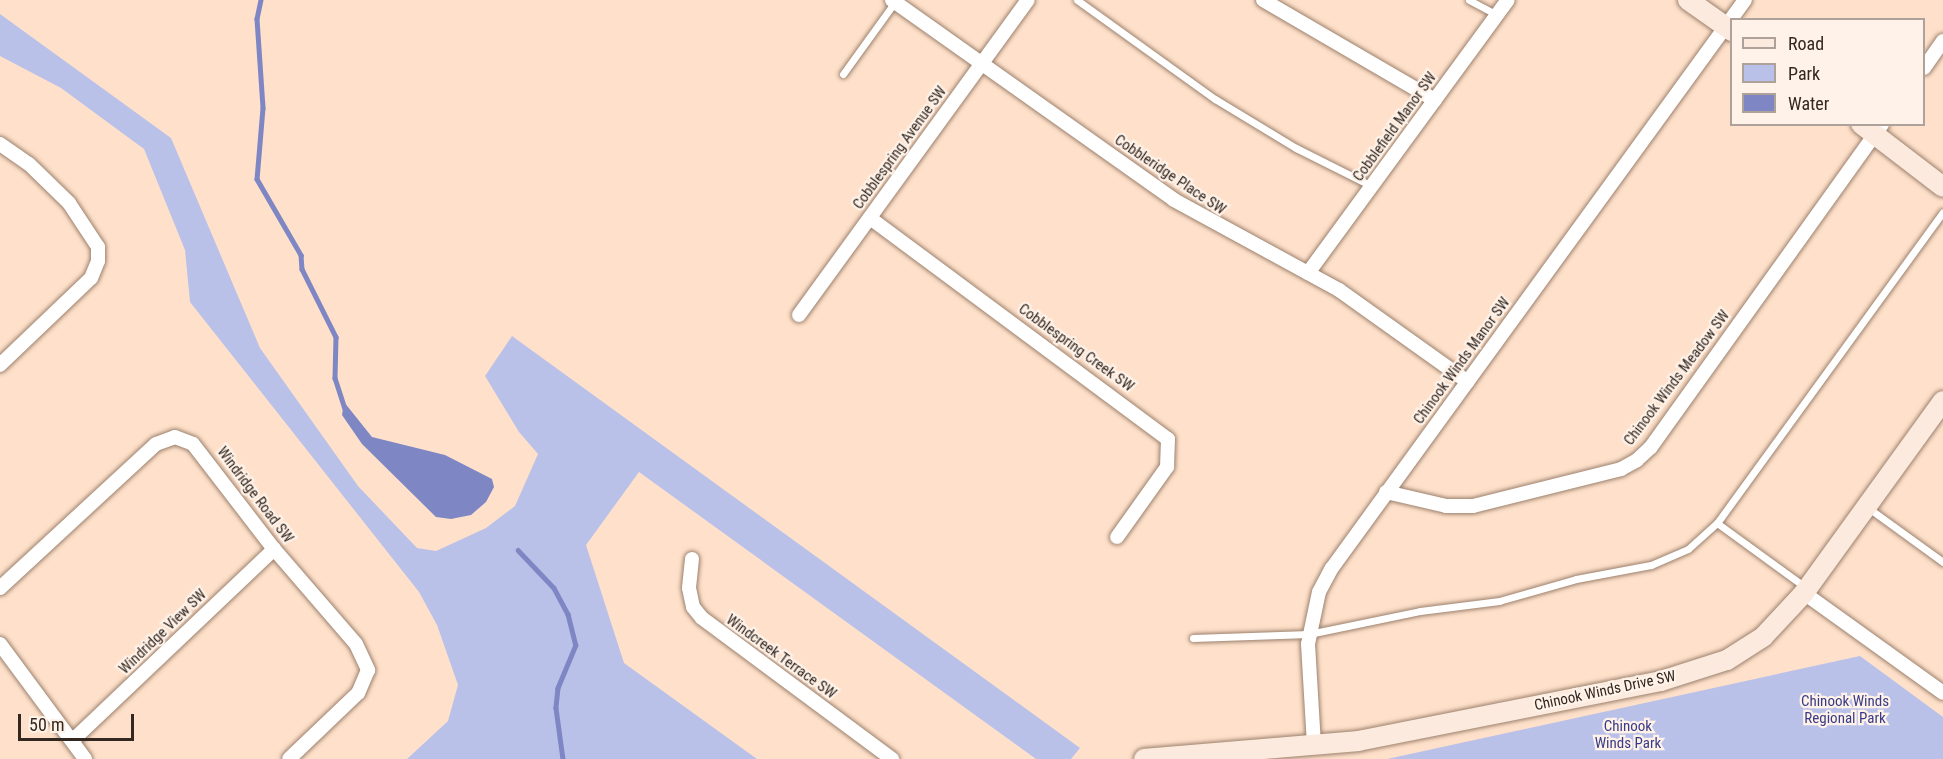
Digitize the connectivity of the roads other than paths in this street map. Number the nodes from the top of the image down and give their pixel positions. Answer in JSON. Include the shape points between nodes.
{"nodes":[{"id":1,"x":1028,"y":0,"type":"edge"},
{"id":2,"x":1077,"y":0,"type":"edge"},
{"id":3,"x":1263,"y":0,"type":"edge"},
{"id":4,"x":1469,"y":0,"type":"edge"},
{"id":5,"x":1508,"y":0,"type":"edge"},
{"id":6,"x":1688,"y":0,"type":"edge"},
{"id":7,"x":1745,"y":0,"type":"edge"},
{"id":8,"x":894,"y":1,"type":"edge"},
{"id":9,"x":1497,"y":15,"type":"junction"},
{"id":10,"x":1734,"y":18,"type":"edge"},
{"id":11,"x":1728,"y":29,"type":"edge"},
{"id":12,"x":1943,"y":41,"type":"edge"},
{"id":13,"x":982,"y":64,"type":"junction"},
{"id":14,"x":1925,"y":65,"type":"edge"},
{"id":15,"x":843,"y":74,"type":"dead end"},
{"id":16,"x":1435,"y":100,"type":"junction"},
{"id":17,"x":1873,"y":128,"type":"edge"},
{"id":18,"x":0,"y":144,"type":"edge"},
{"id":19,"x":1372,"y":186,"type":"junction"},
{"id":20,"x":1943,"y":187,"type":"edge"},
{"id":21,"x":1943,"y":212,"type":"edge"},
{"id":22,"x":870,"y":218,"type":"junction"},
{"id":23,"x":1308,"y":273,"type":"junction"},
{"id":24,"x":799,"y":315,"type":"dead end"},
{"id":25,"x":0,"y":364,"type":"edge"},
{"id":26,"x":1468,"y":382,"type":"junction"},
{"id":27,"x":1943,"y":401,"type":"edge"},
{"id":28,"x":1386,"y":492,"type":"junction"},
{"id":29,"x":1867,"y":507,"type":"junction"},
{"id":30,"x":1717,"y":523,"type":"junction"},
{"id":31,"x":1117,"y":537,"type":"dead end"},
{"id":32,"x":274,"y":549,"type":"junction"},
{"id":33,"x":692,"y":559,"type":"dead end"},
{"id":34,"x":1943,"y":562,"type":"edge"},
{"id":35,"x":0,"y":588,"type":"edge"},
{"id":36,"x":1806,"y":591,"type":"junction"},
{"id":37,"x":1309,"y":634,"type":"junction"},
{"id":38,"x":1193,"y":638,"type":"dead end"},
{"id":39,"x":0,"y":644,"type":"edge"},
{"id":40,"x":1943,"y":693,"type":"edge"},
{"id":41,"x":74,"y":739,"type":"junction"},
{"id":42,"x":1314,"y":745,"type":"junction"},
{"id":43,"x":85,"y":759,"type":"edge"},
{"id":44,"x":289,"y":759,"type":"edge"},
{"id":45,"x":892,"y":759,"type":"edge"},
{"id":46,"x":1144,"y":759,"type":"edge"}],
"edges":[{"from":1,"to":13,"type":"street","name":"Cobblespring Avenue SW"},
{"from":2,"to":19,"type":"lane","via":[[1215,99]]},
{"from":3,"to":16,"type":"street"},
{"from":4,"to":9,"type":"lane"},
{"from":5,"to":9,"type":"street","name":"Cobblefield Manor SW"},
{"from":6,"to":11,"type":"street"},
{"from":7,"to":10,"type":"street","name":"Chinook Winds Manor SW"},
{"from":8,"to":13,"type":"street","name":"Cobbleridge Place SW"},
{"from":8,"to":15,"type":"lane"},
{"from":9,"to":16,"type":"street","name":"Cobblefield Manor SW"},
{"from":11,"to":26,"type":"street","name":"Chinook Winds Manor SW"},
{"from":12,"to":14,"type":"street"},
{"from":13,"to":22,"type":"street","name":"Cobblespring Avenue SW"},
{"from":13,"to":23,"type":"street","name":"Cobbleridge Place SW","via":[[1174,200]]},
{"from":16,"to":19,"type":"street","name":"Cobblefield Manor SW"},
{"from":17,"to":20,"type":"street"},
{"from":17,"to":28,"type":"street","name":"Chinook Winds Meadow SW","via":[[1637,460],[1621,469],[1473,506],[1446,506]]},
{"from":18,"to":25,"type":"street","via":[[29,164],[69,203],[98,247],[98,261],[91,278]]},
{"from":19,"to":23,"type":"street","name":"Cobblefield Manor SW"},
{"from":21,"to":30,"type":"lane"},
{"from":22,"to":24,"type":"street","name":"Cobblespring Avenue SW"},
{"from":22,"to":31,"type":"street","name":"Cobblespring Creek SW","via":[[1168,439],[1167,467]]},
{"from":23,"to":26,"type":"street","name":"Cobbleridge Place SW","via":[[1339,290]]},
{"from":26,"to":28,"type":"street","name":"Chinook Winds Manor SW"},
{"from":27,"to":29,"type":"street","name":"Chinook Winds Drive SW"},
{"from":28,"to":37,"type":"street","name":"Chinook Winds Manor SW","via":[[1327,576]]},
{"from":29,"to":34,"type":"lane"},
{"from":29,"to":36,"type":"street","name":"Chinook Winds Drive SW"},
{"from":30,"to":36,"type":"lane"},
{"from":30,"to":37,"type":"lane","via":[[1688,549],[1651,565],[1576,579],[1499,601],[1420,611]]},
{"from":32,"to":35,"type":"street","name":"Windridge Road SW","via":[[200,449],[175,437],[156,444]]},
{"from":32,"to":41,"type":"street","name":"Windridge View SW"},
{"from":32,"to":44,"type":"street","name":"Windridge Road SW","via":[[356,644],[368,670],[358,693]]},
{"from":33,"to":45,"type":"street","name":"Windcreek Terrace SW","via":[[689,588],[693,607],[702,618]]},
{"from":36,"to":40,"type":"street"},
{"from":36,"to":42,"type":"street","name":"Chinook Winds Drive SW","via":[[1746,651],[1699,671],[1358,741]]},
{"from":37,"to":38,"type":"lane"},
{"from":37,"to":42,"type":"street","name":"Chinook Winds Manor SW"},
{"from":39,"to":41,"type":"street"},
{"from":41,"to":43,"type":"street"},
{"from":42,"to":46,"type":"street","name":"Chinook Winds Drive SW"}]}
